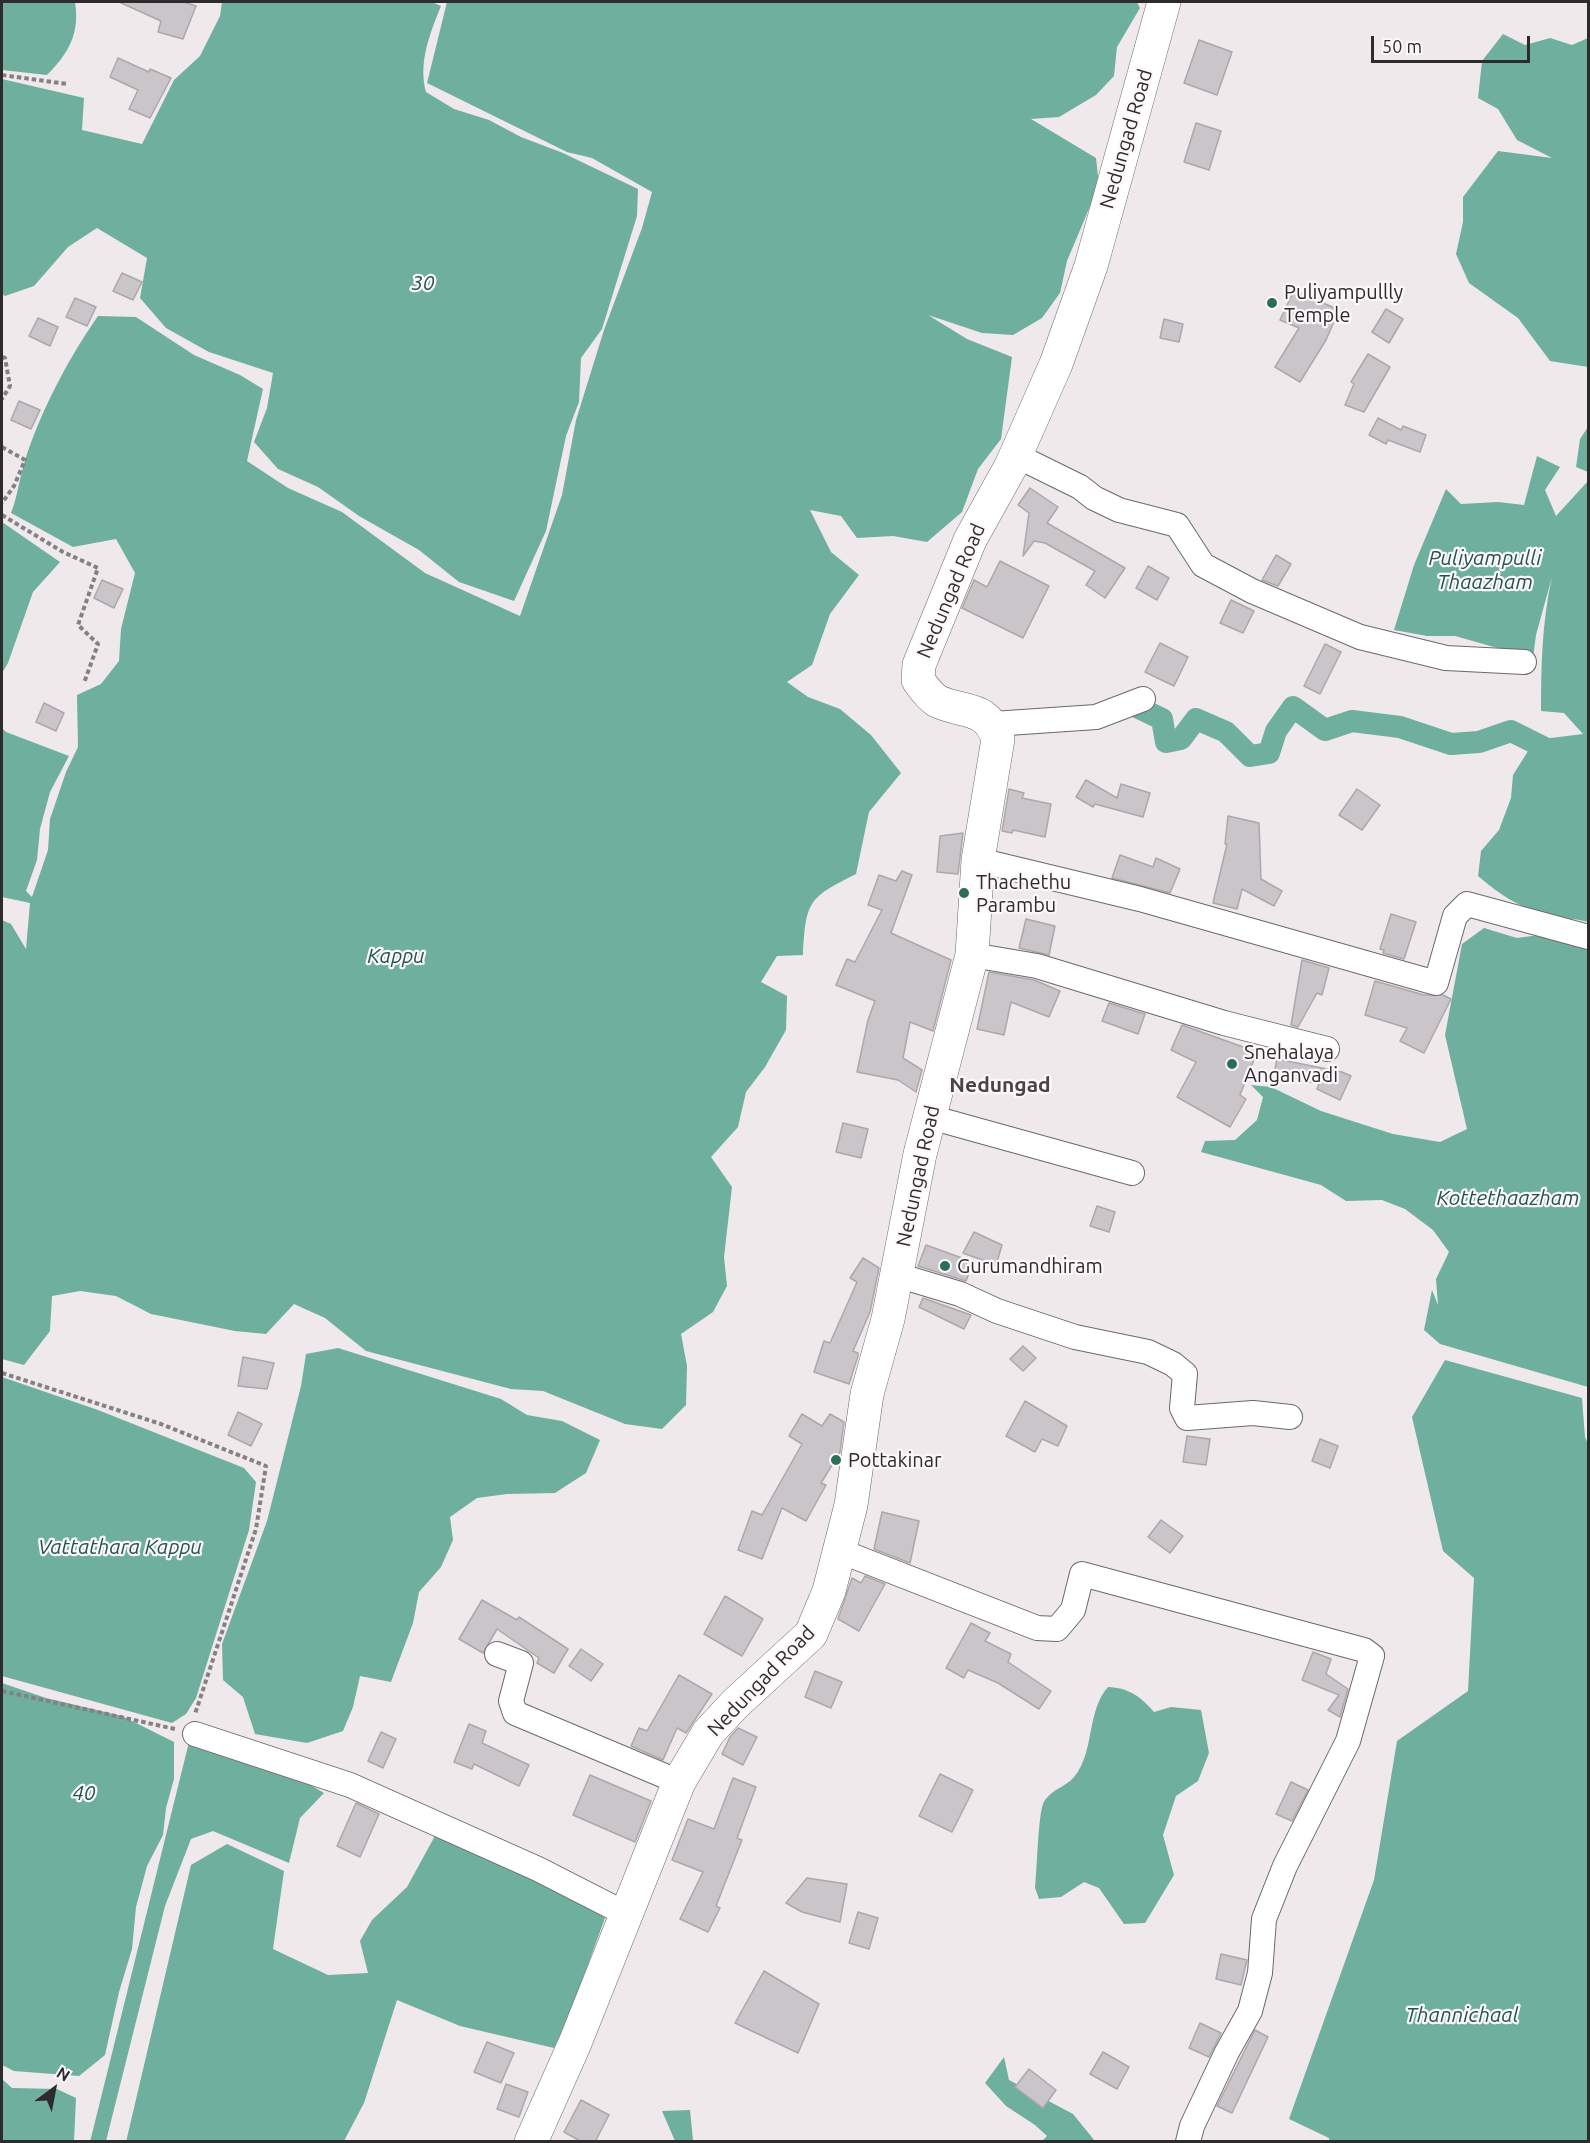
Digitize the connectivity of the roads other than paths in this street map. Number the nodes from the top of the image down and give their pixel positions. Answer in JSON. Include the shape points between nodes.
{"nodes":[{"id":1,"x":1164,"y":2,"type":"edge"},
{"id":2,"x":1015,"y":455,"type":"junction"},
{"id":3,"x":1524,"y":662,"type":"dead end"},
{"id":4,"x":1143,"y":699,"type":"dead end"},
{"id":5,"x":993,"y":723,"type":"junction"},
{"id":6,"x":978,"y":860,"type":"junction"},
{"id":7,"x":1588,"y":937,"type":"edge"},
{"id":8,"x":972,"y":955,"type":"junction"},
{"id":9,"x":1327,"y":1049,"type":"dead end"},
{"id":10,"x":930,"y":1117,"type":"junction"},
{"id":11,"x":1132,"y":1173,"type":"dead end"},
{"id":12,"x":897,"y":1275,"type":"junction"},
{"id":13,"x":1290,"y":1417,"type":"dead end"},
{"id":14,"x":840,"y":1551,"type":"junction"},
{"id":15,"x":497,"y":1654,"type":"dead end"},
{"id":16,"x":195,"y":1734,"type":"road end"},
{"id":17,"x":679,"y":1782,"type":"junction"},
{"id":18,"x":626,"y":1914,"type":"junction"},
{"id":19,"x":1193,"y":2126,"type":"edge"},
{"id":20,"x":531,"y":2142,"type":"edge"}],
"edges":[{"from":1,"to":2,"type":"main road","name":"Nedungad Road","via":[[1091,266],[1056,364]]},
{"from":2,"to":3,"type":"street","via":[[1119,510],[1178,525],[1203,565],[1252,591],[1360,637],[1446,658]]},
{"from":2,"to":5,"type":"main road","name":"Nedungad Road","via":[[970,540],[919,665],[918,680],[937,700],[981,714]]},
{"from":4,"to":5,"type":"street","via":[[1096,717]]},
{"from":5,"to":6,"type":"main road","name":"Nedungad Road","via":[[998,739]]},
{"from":6,"to":7,"type":"street","via":[[1140,899],[1436,983],[1455,916],[1467,904]]},
{"from":6,"to":8,"type":"main road","name":"Nedungad Road"},
{"from":8,"to":9,"type":"street","via":[[1036,966],[1224,1023]]},
{"from":8,"to":10,"type":"main road","name":"Nedungad Road"},
{"from":10,"to":11,"type":"street"},
{"from":10,"to":12,"type":"main road","name":"Nedungad Road"},
{"from":12,"to":13,"type":"street","via":[[1075,1337],[1148,1352],[1173,1364],[1185,1374],[1182,1408],[1187,1418],[1253,1413]]},
{"from":12,"to":14,"type":"main road","name":"Nedungad Road","via":[[867,1394],[851,1505]]},
{"from":14,"to":17,"type":"main road","name":"Nedungad Road","via":[[811,1634],[708,1734]]},
{"from":14,"to":19,"type":"street","via":[[1037,1628],[1057,1629],[1068,1616],[1082,1574],[1343,1644],[1371,1656],[1348,1741],[1285,1866],[1264,1919],[1260,1973],[1246,2019]]},
{"from":15,"to":17,"type":"street","via":[[521,1663],[511,1701],[515,1713]]},
{"from":16,"to":18,"type":"street","via":[[350,1785],[538,1869]]},
{"from":17,"to":18,"type":"main road","name":"Nedungad Road"},
{"from":18,"to":20,"type":"main road","name":"Nedungad Road"}]}
